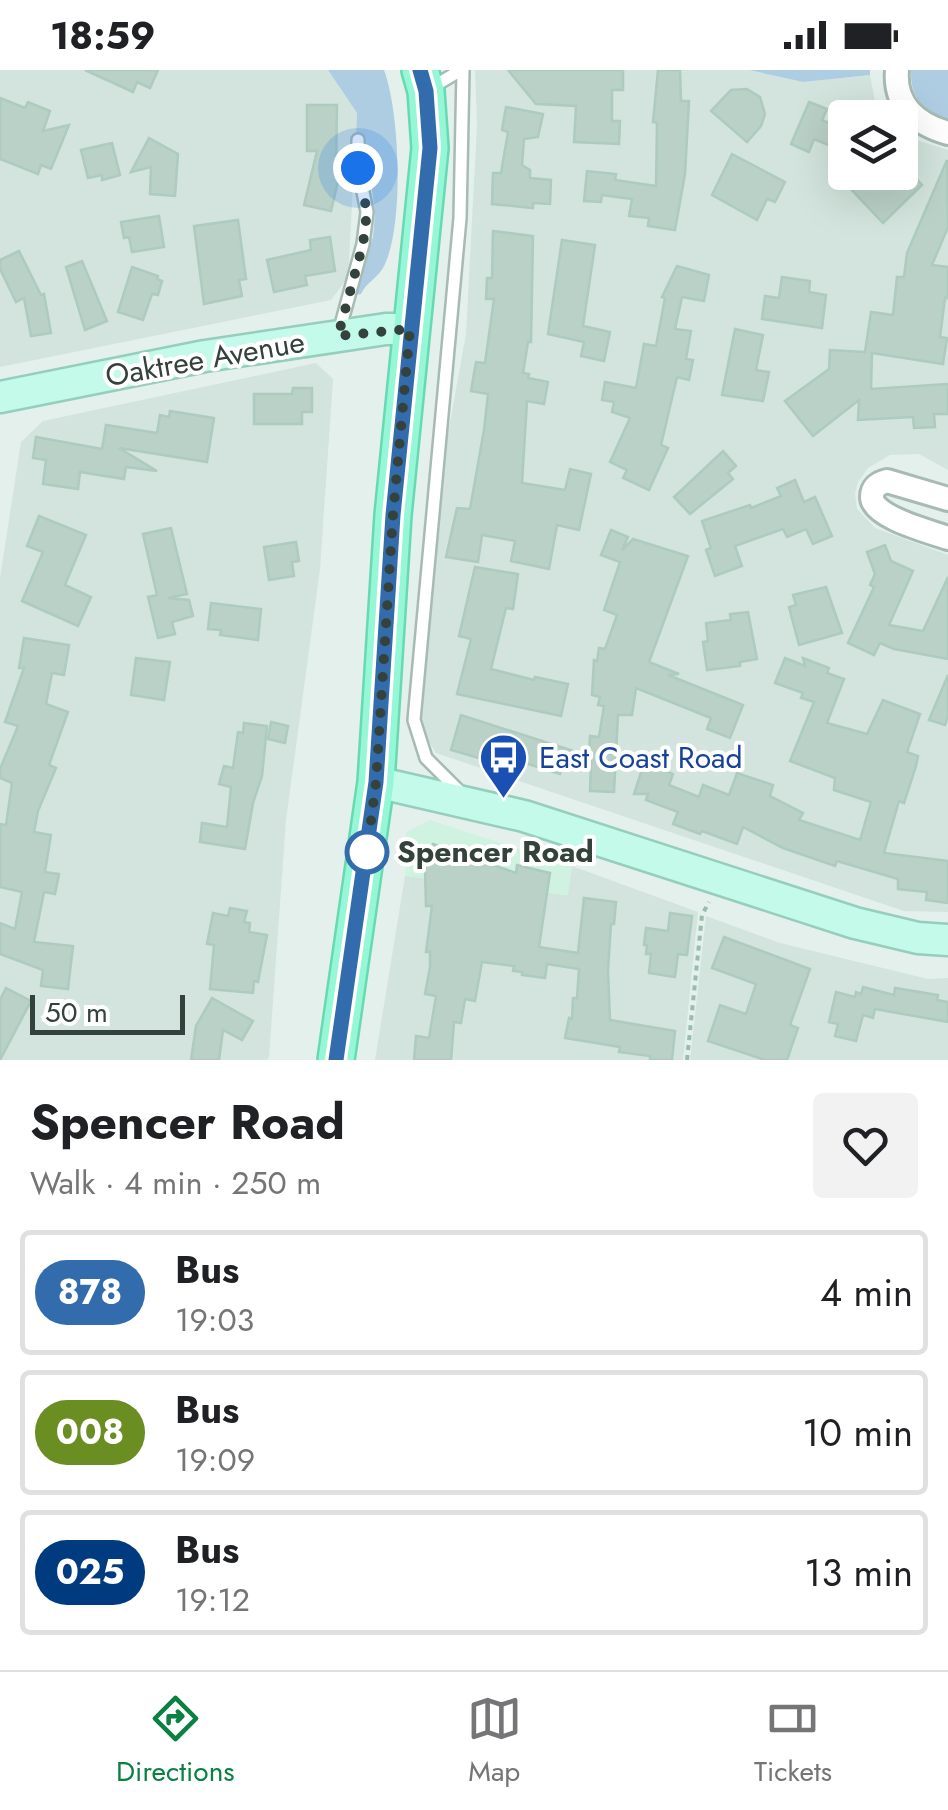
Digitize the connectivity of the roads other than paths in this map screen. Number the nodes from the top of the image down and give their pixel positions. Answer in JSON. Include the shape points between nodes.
{"nodes":[{"id":1,"x":462,"y":70,"type":"edge"},
{"id":2,"x":897,"y":70,"type":"edge"},
{"id":3,"x":423,"y":80,"type":"edge"},
{"id":4,"x":948,"y":133,"type":"edge"},
{"id":5,"x":358,"y":140,"type":"dead end"},
{"id":6,"x":410,"y":329,"type":"junction"},
{"id":7,"x":338,"y":336,"type":"junction"},
{"id":8,"x":0,"y":397,"type":"edge"},
{"id":9,"x":948,"y":500,"type":"edge"},
{"id":10,"x":948,"y":538,"type":"edge"},
{"id":11,"x":376,"y":782,"type":"junction"},
{"id":12,"x":474,"y":803,"type":"junction"},
{"id":13,"x":948,"y":940,"type":"edge"},
{"id":14,"x":336,"y":1060,"type":"edge"}],
"edges":[{"from":1,"to":3,"type":"lane"},
{"from":1,"to":12,"type":"lane","via":[[460,218],[414,720],[426,758]]},
{"from":2,"to":4,"type":"street","via":[[898,92],[912,116]]},
{"from":3,"to":6,"type":"main road","via":[[430,148]]},
{"from":5,"to":7,"type":"lane","via":[[367,212]]},
{"from":6,"to":7,"type":"street","name":"Oaktree Avenue"},
{"from":6,"to":11,"type":"main road"},
{"from":7,"to":8,"type":"street","name":"Oaktree Avenue"},
{"from":9,"to":10,"type":"street","via":[[887,480],[872,495],[883,514]]},
{"from":11,"to":12,"type":"street"},
{"from":11,"to":14,"type":"main road"},
{"from":12,"to":13,"type":"street","via":[[855,923]]}]}
